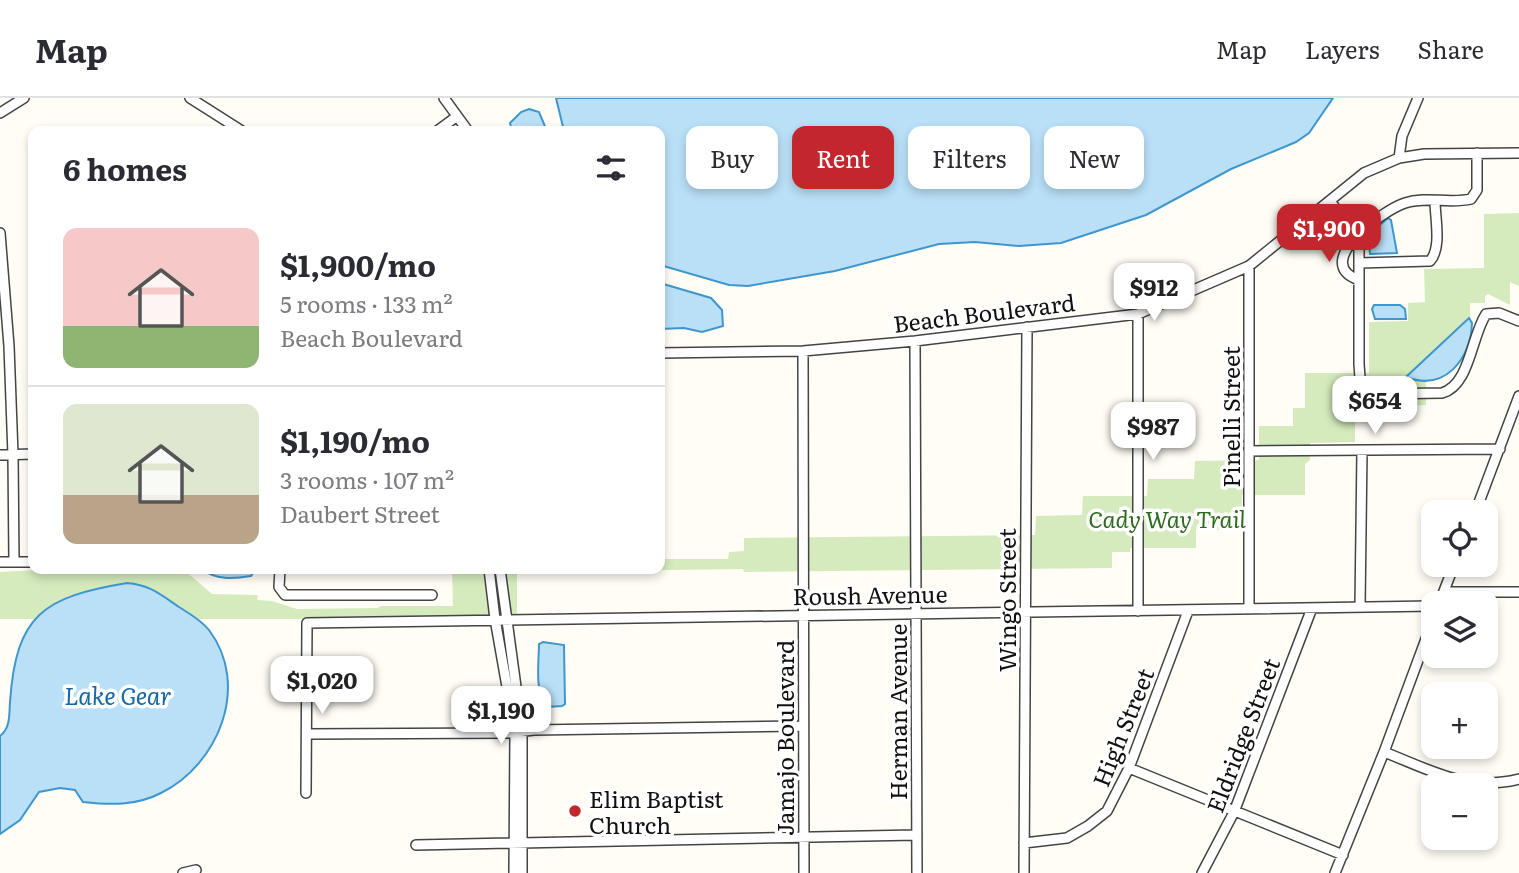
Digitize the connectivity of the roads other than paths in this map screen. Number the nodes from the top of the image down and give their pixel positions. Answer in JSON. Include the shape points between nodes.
{"nodes":[{"id":1,"x":24,"y":98,"type":"edge"},
{"id":2,"x":190,"y":98,"type":"edge"},
{"id":3,"x":444,"y":98,"type":"edge"},
{"id":4,"x":1418,"y":98,"type":"edge"},
{"id":5,"x":0,"y":113,"type":"edge"},
{"id":6,"x":456,"y":117,"type":"junction"},
{"id":7,"x":234,"y":126,"type":"edge"},
{"id":8,"x":444,"y":126,"type":"edge"},
{"id":9,"x":464,"y":126,"type":"edge"},
{"id":10,"x":1477,"y":153,"type":"junction"},
{"id":11,"x":1519,"y":153,"type":"edge"},
{"id":12,"x":1399,"y":158,"type":"junction"},
{"id":13,"x":1329,"y":201,"type":"junction"},
{"id":14,"x":1435,"y":201,"type":"junction"},
{"id":15,"x":0,"y":233,"type":"edge"},
{"id":16,"x":1357,"y":237,"type":"junction"},
{"id":17,"x":1359,"y":263,"type":"junction"},
{"id":18,"x":1250,"y":267,"type":"junction"},
{"id":19,"x":1359,"y":280,"type":"junction"},
{"id":20,"x":1138,"y":313,"type":"junction"},
{"id":21,"x":1519,"y":321,"type":"edge"},
{"id":22,"x":1027,"y":327,"type":"junction"},
{"id":23,"x":915,"y":341,"type":"junction"},
{"id":24,"x":5,"y":346,"type":"edge"},
{"id":25,"x":803,"y":351,"type":"junction"},
{"id":26,"x":665,"y":353,"type":"edge"},
{"id":27,"x":1519,"y":396,"type":"edge"},
{"id":28,"x":1500,"y":449,"type":"junction"},
{"id":29,"x":1362,"y":450,"type":"junction"},
{"id":30,"x":1249,"y":451,"type":"junction"},
{"id":31,"x":28,"y":454,"type":"edge"},
{"id":32,"x":0,"y":455,"type":"edge"},
{"id":33,"x":13,"y":455,"type":"junction"},
{"id":34,"x":1480,"y":500,"type":"edge"},
{"id":35,"x":0,"y":562,"type":"edge"},
{"id":36,"x":14,"y":562,"type":"junction"},
{"id":37,"x":28,"y":562,"type":"edge"},
{"id":38,"x":280,"y":574,"type":"edge"},
{"id":39,"x":490,"y":574,"type":"edge"},
{"id":40,"x":501,"y":574,"type":"edge"},
{"id":41,"x":1498,"y":592,"type":"edge"},
{"id":42,"x":1519,"y":592,"type":"edge"},
{"id":43,"x":432,"y":594,"type":"dead end"},
{"id":44,"x":1421,"y":606,"type":"edge"},
{"id":45,"x":1360,"y":607,"type":"junction"},
{"id":46,"x":1312,"y":608,"type":"junction"},
{"id":47,"x":1249,"y":609,"type":"junction"},
{"id":48,"x":1025,"y":611,"type":"junction"},
{"id":49,"x":1138,"y":611,"type":"junction"},
{"id":50,"x":1188,"y":611,"type":"junction"},
{"id":51,"x":803,"y":614,"type":"junction"},
{"id":52,"x":916,"y":614,"type":"junction"},
{"id":53,"x":495,"y":619,"type":"junction"},
{"id":54,"x":506,"y":619,"type":"junction"},
{"id":55,"x":1421,"y":652,"type":"edge"},
{"id":56,"x":803,"y":726,"type":"junction"},
{"id":57,"x":519,"y":732,"type":"junction"},
{"id":58,"x":307,"y":734,"type":"junction"},
{"id":59,"x":1384,"y":752,"type":"junction"},
{"id":60,"x":1129,"y":768,"type":"junction"},
{"id":61,"x":1519,"y":779,"type":"edge"},
{"id":62,"x":306,"y":793,"type":"dead end"},
{"id":63,"x":1234,"y":812,"type":"junction"},
{"id":64,"x":916,"y":835,"type":"junction"},
{"id":65,"x":804,"y":838,"type":"junction"},
{"id":66,"x":1024,"y":842,"type":"junction"},
{"id":67,"x":519,"y":843,"type":"junction"},
{"id":68,"x":416,"y":845,"type":"dead end"},
{"id":69,"x":1343,"y":855,"type":"junction"},
{"id":70,"x":196,"y":870,"type":"dead end"},
{"id":71,"x":183,"y":873,"type":"edge"},
{"id":72,"x":514,"y":873,"type":"edge"},
{"id":73,"x":522,"y":873,"type":"edge"},
{"id":74,"x":804,"y":873,"type":"edge"},
{"id":75,"x":917,"y":873,"type":"edge"},
{"id":76,"x":1024,"y":873,"type":"edge"},
{"id":77,"x":1202,"y":873,"type":"edge"},
{"id":78,"x":1335,"y":873,"type":"edge"}],
"edges":[{"from":1,"to":5,"type":"street"},
{"from":2,"to":7,"type":"street"},
{"from":3,"to":6,"type":"street"},
{"from":4,"to":12,"type":"street","via":[[1402,136]]},
{"from":6,"to":8,"type":"street"},
{"from":6,"to":9,"type":"street"},
{"from":10,"to":11,"type":"street","name":"Beach Boulevard"},
{"from":10,"to":12,"type":"street","name":"Beach Boulevard"},
{"from":10,"to":14,"type":"street","via":[[1475,195],[1462,201]]},
{"from":12,"to":13,"type":"street","name":"Beach Boulevard","via":[[1364,173]]},
{"from":13,"to":16,"type":"street"},
{"from":13,"to":18,"type":"street","name":"Beach Boulevard"},
{"from":14,"to":16,"type":"street","via":[[1402,204]]},
{"from":14,"to":17,"type":"street","via":[[1435,254],[1430,261]]},
{"from":15,"to":24,"type":"street"},
{"from":16,"to":17,"type":"street"},
{"from":16,"to":19,"type":"street","via":[[1346,248],[1344,266],[1349,276]]},
{"from":17,"to":19,"type":"street"},
{"from":18,"to":20,"type":"street","name":"Beach Boulevard"},
{"from":18,"to":30,"type":"street","name":"Pinelli Street"},
{"from":19,"to":21,"type":"street","via":[[1360,379],[1369,392],[1451,391],[1460,380],[1486,314],[1499,313]]},
{"from":20,"to":22,"type":"street","name":"Beach Boulevard"},
{"from":20,"to":49,"type":"street"},
{"from":22,"to":23,"type":"street","name":"Beach Boulevard"},
{"from":22,"to":48,"type":"street","name":"Wingo Street"},
{"from":23,"to":25,"type":"street","name":"Beach Boulevard"},
{"from":23,"to":52,"type":"street","name":"Herman Avenue"},
{"from":24,"to":33,"type":"street"},
{"from":25,"to":26,"type":"street","name":"Beach Boulevard"},
{"from":25,"to":51,"type":"street","name":"Jamajo Boulevard"},
{"from":27,"to":28,"type":"street"},
{"from":28,"to":29,"type":"street"},
{"from":28,"to":34,"type":"street"},
{"from":29,"to":30,"type":"street"},
{"from":29,"to":45,"type":"street"},
{"from":30,"to":47,"type":"street","name":"Pinelli Street"},
{"from":31,"to":33,"type":"street"},
{"from":32,"to":33,"type":"street"},
{"from":33,"to":36,"type":"street"},
{"from":35,"to":36,"type":"street"},
{"from":36,"to":37,"type":"street"},
{"from":38,"to":43,"type":"street","via":[[279,587],[285,595]]},
{"from":39,"to":53,"type":"street"},
{"from":40,"to":54,"type":"street"},
{"from":41,"to":42,"type":"street"},
{"from":44,"to":45,"type":"street","name":"Roush Avenue"},
{"from":45,"to":46,"type":"street","name":"Roush Avenue"},
{"from":46,"to":47,"type":"street","name":"Roush Avenue"},
{"from":46,"to":63,"type":"street","name":"Eldridge Street"},
{"from":47,"to":50,"type":"street","name":"Roush Avenue"},
{"from":48,"to":49,"type":"street","name":"Roush Avenue"},
{"from":48,"to":52,"type":"street","name":"Roush Avenue"},
{"from":48,"to":66,"type":"street","name":"Wingo Street"},
{"from":49,"to":50,"type":"street","name":"Roush Avenue"},
{"from":50,"to":60,"type":"street","name":"High Street"},
{"from":51,"to":52,"type":"street","name":"Roush Avenue"},
{"from":51,"to":54,"type":"street","name":"Roush Avenue"},
{"from":51,"to":56,"type":"street","name":"Jamajo Boulevard"},
{"from":52,"to":64,"type":"street","name":"Herman Avenue"},
{"from":53,"to":54,"type":"street","name":"Roush Avenue"},
{"from":53,"to":57,"type":"street"},
{"from":53,"to":58,"type":"street","name":"Roush Avenue","via":[[307,623]]},
{"from":54,"to":57,"type":"street"},
{"from":55,"to":59,"type":"street"},
{"from":56,"to":57,"type":"street"},
{"from":56,"to":65,"type":"street","name":"Jamajo Boulevard"},
{"from":57,"to":58,"type":"street"},
{"from":57,"to":67,"type":"street"},
{"from":58,"to":62,"type":"street"},
{"from":59,"to":61,"type":"street","via":[[1456,780],[1477,784]]},
{"from":59,"to":69,"type":"street"},
{"from":60,"to":63,"type":"street"},
{"from":60,"to":66,"type":"street","name":"High Street","via":[[1107,811],[1088,826],[1067,838]]},
{"from":63,"to":69,"type":"street"},
{"from":63,"to":77,"type":"street","name":"Eldridge Street"},
{"from":64,"to":65,"type":"street"},
{"from":64,"to":75,"type":"street","name":"Herman Avenue"},
{"from":65,"to":67,"type":"street"},
{"from":65,"to":74,"type":"street","name":"Jamajo Boulevard"},
{"from":66,"to":76,"type":"street","name":"Wingo Street"},
{"from":67,"to":68,"type":"street"},
{"from":67,"to":72,"type":"street"},
{"from":67,"to":73,"type":"street"},
{"from":69,"to":78,"type":"street"},
{"from":70,"to":71,"type":"street"}]}
